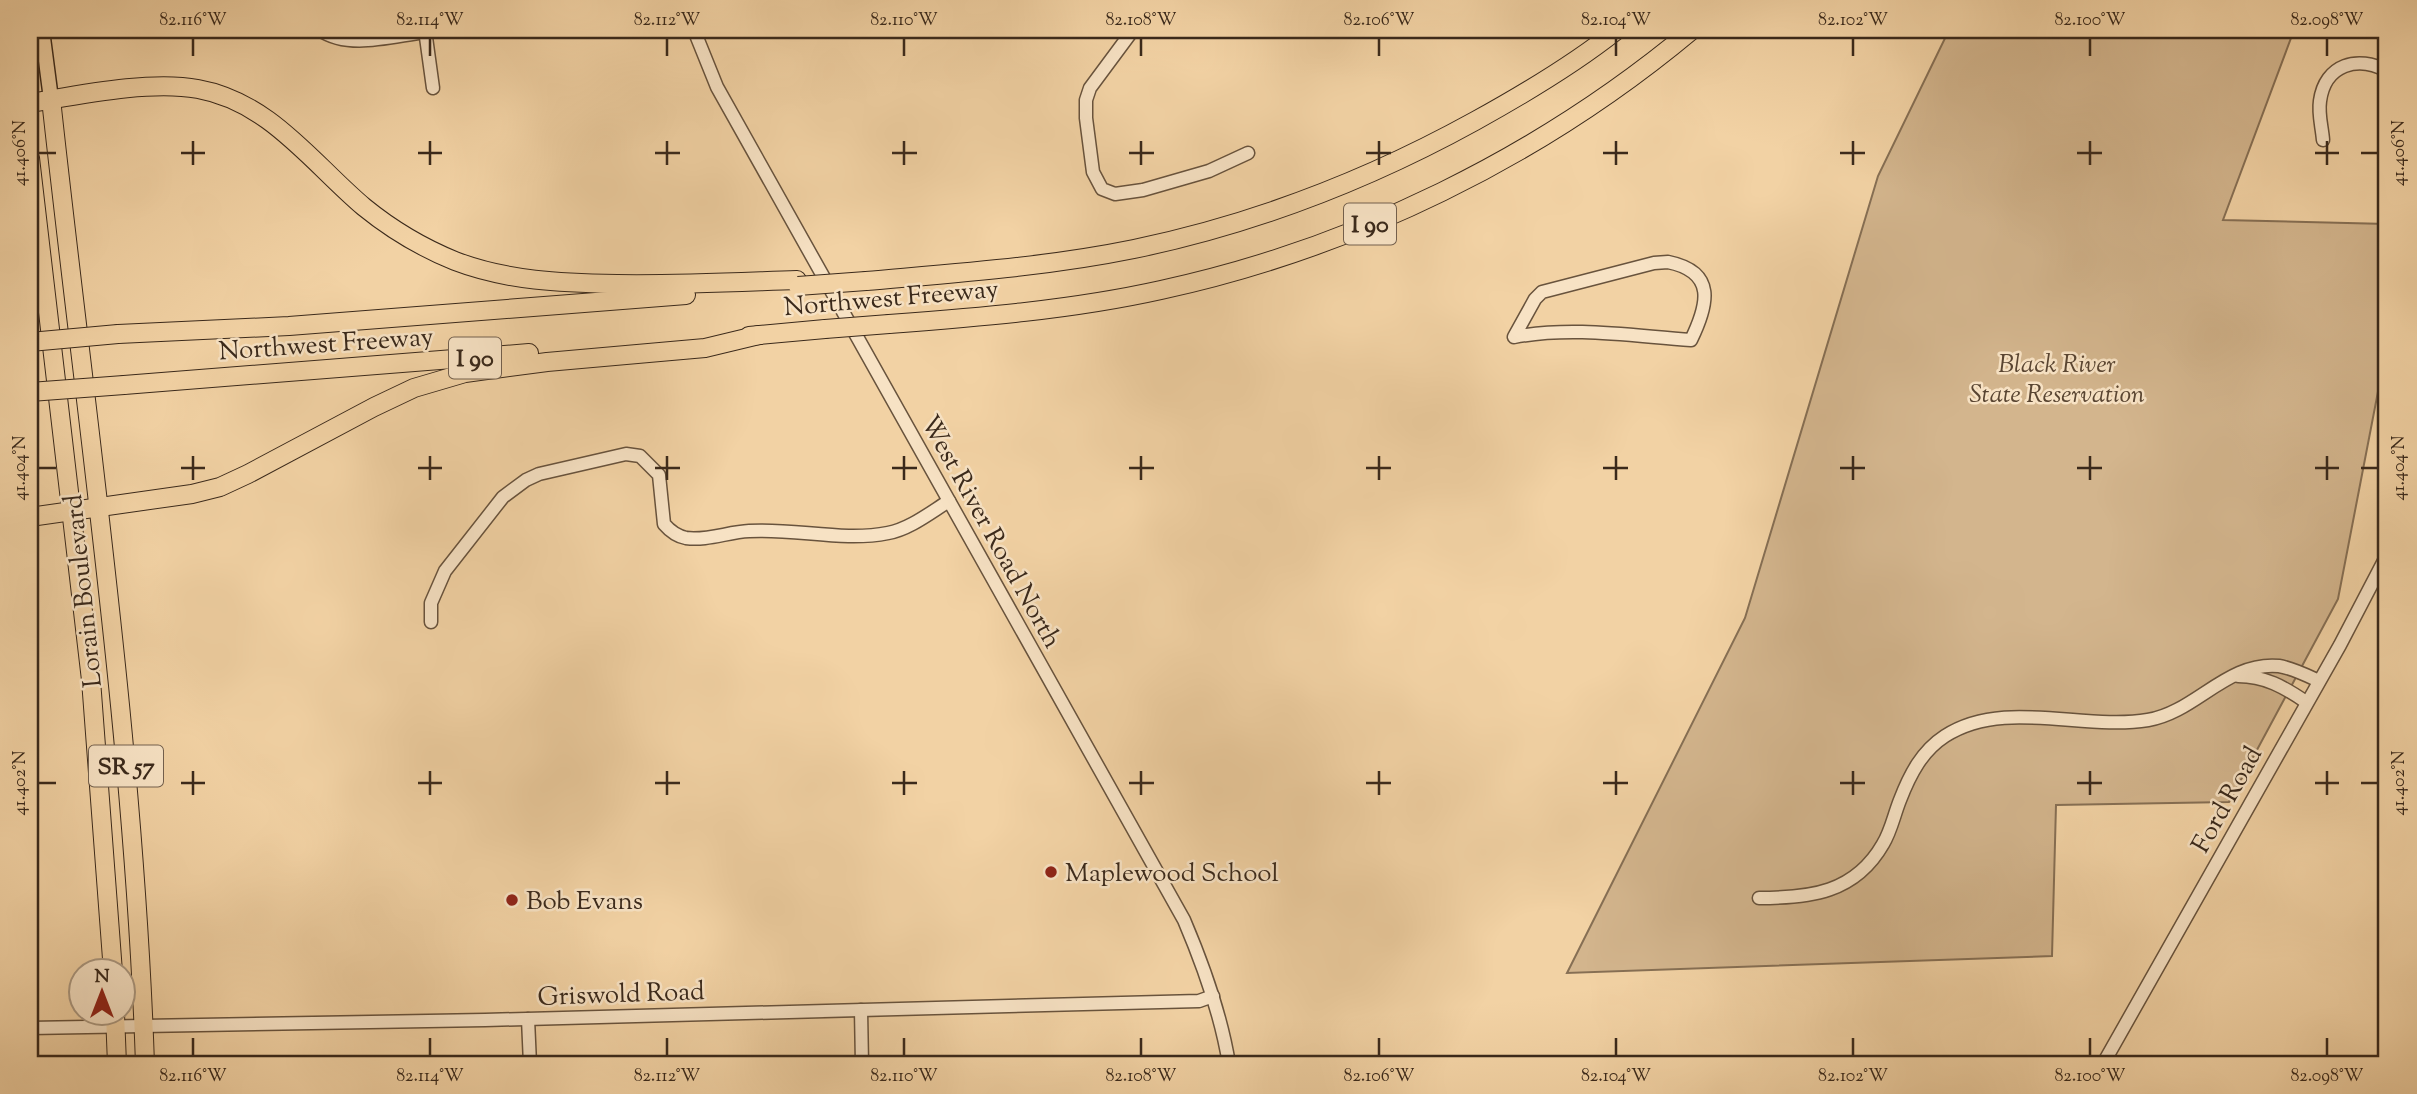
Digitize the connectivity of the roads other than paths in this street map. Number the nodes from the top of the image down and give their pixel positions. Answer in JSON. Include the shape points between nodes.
{"nodes":[{"id":1,"x":42,"y":30,"type":"edge"},
{"id":2,"x":320,"y":30,"type":"edge"},
{"id":3,"x":694,"y":30,"type":"edge"},
{"id":4,"x":1133,"y":30,"type":"edge"},
{"id":5,"x":1617,"y":30,"type":"edge"},
{"id":6,"x":1692,"y":30,"type":"edge"},
{"id":7,"x":426,"y":31,"type":"edge"},
{"id":8,"x":2387,"y":71,"type":"edge"},
{"id":9,"x":433,"y":88,"type":"dead end"},
{"id":10,"x":51,"y":99,"type":"junction"},
{"id":11,"x":30,"y":103,"type":"edge"},
{"id":12,"x":2323,"y":140,"type":"dead end"},
{"id":13,"x":1248,"y":153,"type":"dead end"},
{"id":14,"x":30,"y":158,"type":"edge"},
{"id":15,"x":797,"y":283,"type":"junction"},
{"id":16,"x":1540,"y":332,"type":"joint"},
{"id":17,"x":759,"y":335,"type":"junction"},
{"id":18,"x":30,"y":342,"type":"edge"},
{"id":19,"x":30,"y":392,"type":"edge"},
{"id":20,"x":949,"y":501,"type":"junction"},
{"id":21,"x":100,"y":506,"type":"junction"},
{"id":22,"x":72,"y":512,"type":"junction"},
{"id":23,"x":30,"y":517,"type":"edge"},
{"id":24,"x":2387,"y":555,"type":"edge"},
{"id":25,"x":431,"y":622,"type":"dead end"},
{"id":26,"x":2231,"y":676,"type":"junction"},
{"id":27,"x":2319,"y":681,"type":"junction"},
{"id":28,"x":2306,"y":702,"type":"junction"},
{"id":29,"x":1759,"y":898,"type":"dead end"},
{"id":30,"x":112,"y":958,"type":"edge"},
{"id":31,"x":1213,"y":996,"type":"junction"},
{"id":32,"x":861,"y":1010,"type":"junction"},
{"id":33,"x":528,"y":1019,"type":"junction"},
{"id":34,"x":136,"y":1024,"type":"edge"},
{"id":35,"x":66,"y":1025,"type":"edge"},
{"id":36,"x":144,"y":1026,"type":"junction"},
{"id":37,"x":30,"y":1028,"type":"edge"},
{"id":38,"x":116,"y":1028,"type":"edge"},
{"id":39,"x":117,"y":1064,"type":"edge"},
{"id":40,"x":145,"y":1064,"type":"edge"},
{"id":41,"x":530,"y":1064,"type":"edge"},
{"id":42,"x":862,"y":1064,"type":"edge"},
{"id":43,"x":1229,"y":1064,"type":"edge"},
{"id":44,"x":2103,"y":1064,"type":"edge"}],
"edges":[{"from":1,"to":10,"type":"main road","name":"Lorain Boulevard","number":"SR 57"},
{"from":2,"to":7,"type":"street","via":[[351,41]]},
{"from":3,"to":20,"type":"street","name":"West River Road North","via":[[717,87]]},
{"from":4,"to":13,"type":"street","via":[[1086,100],[1093,172],[1102,189],[1115,194],[1143,190],[1209,171]]},
{"from":5,"to":15,"type":"highway","name":"Northwest Freeway","number":"I 90","via":[[1504,106],[1434,144],[1316,197],[1240,222],[1134,249],[1029,266]]},
{"from":6,"to":17,"type":"highway","name":"Northwest Freeway","number":"I 90","bridge":true,"via":[[1591,105],[1518,151],[1404,209],[1324,242],[1229,273],[1105,301]]},
{"from":7,"to":9,"type":"street"},
{"from":8,"to":12,"type":"street","via":[[2356,63],[2329,78],[2319,102]]},
{"from":10,"to":11,"type":"highway"},
{"from":10,"to":15,"type":"highway","via":[[170,87],[233,99],[283,130],[390,226],[455,261],[485,270],[531,279],[603,284]]},
{"from":10,"to":21,"type":"highway","name":"Lorain Boulevard","number":"SR 57"},
{"from":14,"to":22,"type":"highway","name":"Lorain Boulevard","number":"SR 57"},
{"from":15,"to":18,"type":"highway","name":"Northwest Freeway","number":"I 90","bridge":true,"via":[[289,326]]},
{"from":16,"to":16,"type":"street","via":[[1514,337],[1535,299],[1552,289],[1668,262],[1691,270],[1705,289],[1704,309],[1691,340]]},
{"from":17,"to":19,"type":"highway","name":"Northwest Freeway","number":"I 90","bridge":true},
{"from":17,"to":21,"type":"highway","via":[[705,348],[465,373],[414,388],[220,487]]},
{"from":20,"to":25,"type":"street","via":[[885,534],[750,531],[684,538],[664,524],[659,475],[640,456],[626,454],[570,466],[526,480],[503,497],[445,571],[431,603]]},
{"from":20,"to":31,"type":"street","name":"West River Road North","via":[[1171,897]]},
{"from":21,"to":22,"type":"highway"},
{"from":21,"to":36,"type":"highway","name":"Lorain Boulevard","number":"SR 57","via":[[127,772]]},
{"from":22,"to":23,"type":"highway"},
{"from":22,"to":30,"type":"highway","name":"Lorain Boulevard","number":"SR 57","via":[[91,680]]},
{"from":24,"to":27,"type":"street","name":"Ford Road"},
{"from":26,"to":27,"type":"street","via":[[2257,667],[2281,666]]},
{"from":26,"to":28,"type":"street","via":[[2266,680]]},
{"from":26,"to":29,"type":"street","via":[[2153,719],[1994,718],[1965,725],[1934,744],[1920,760],[1884,843],[1856,876],[1820,894]]},
{"from":27,"to":28,"type":"street","name":"Ford Road"},
{"from":28,"to":44,"type":"street","name":"Ford Road"},
{"from":31,"to":32,"type":"street","name":"Griswold Road","via":[[1199,1001]]},
{"from":31,"to":43,"type":"street","name":"West River Road North"},
{"from":32,"to":33,"type":"street","name":"Griswold Road"},
{"from":32,"to":42,"type":"street"},
{"from":33,"to":36,"type":"street","name":"Griswold Road"},
{"from":33,"to":41,"type":"street"},
{"from":34,"to":36,"type":"street","name":"Griswold Road"},
{"from":35,"to":37,"type":"street","name":"Griswold Road"},
{"from":36,"to":40,"type":"highway","name":"Lorain Boulevard","number":"SR 57"},
{"from":38,"to":39,"type":"highway"}]}
